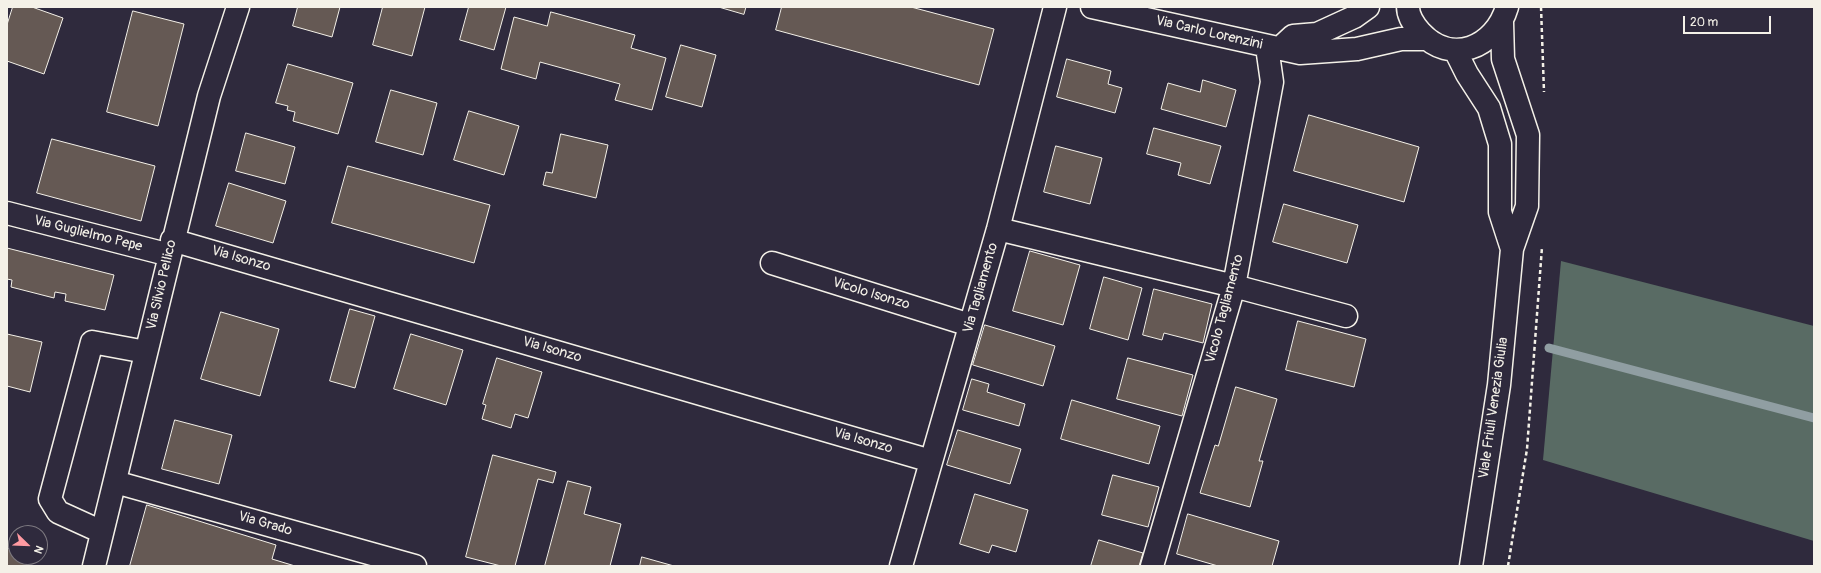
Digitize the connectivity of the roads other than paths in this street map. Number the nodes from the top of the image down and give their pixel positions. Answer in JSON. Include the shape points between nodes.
{"nodes":[{"id":1,"x":238,"y":7,"type":"edge"},
{"id":2,"x":1055,"y":7,"type":"edge"},
{"id":3,"x":1092,"y":7,"type":"edge"},
{"id":4,"x":1368,"y":7,"type":"edge"},
{"id":5,"x":1408,"y":7,"type":"edge"},
{"id":6,"x":1505,"y":15,"type":"edge"},
{"id":7,"x":1426,"y":39,"type":"junction"},
{"id":8,"x":1274,"y":47,"type":"junction"},
{"id":9,"x":1455,"y":50,"type":"junction"},
{"id":10,"x":7,"y":213,"type":"edge"},
{"id":11,"x":998,"y":229,"type":"junction"},
{"id":12,"x":171,"y":247,"type":"junction"},
{"id":13,"x":1512,"y":249,"type":"junction"},
{"id":14,"x":772,"y":263,"type":"dead end"},
{"id":15,"x":1234,"y":286,"type":"junction"},
{"id":16,"x":1346,"y":316,"type":"dead end"},
{"id":17,"x":970,"y":325,"type":"junction"},
{"id":18,"x":146,"y":352,"type":"junction"},
{"id":19,"x":931,"y":461,"type":"junction"},
{"id":20,"x":114,"y":482,"type":"junction"},
{"id":21,"x":102,"y":532,"type":"junction"},
{"id":22,"x":94,"y":566,"type":"edge"},
{"id":23,"x":415,"y":566,"type":"edge"},
{"id":24,"x":900,"y":566,"type":"edge"},
{"id":25,"x":1152,"y":566,"type":"edge"},
{"id":26,"x":1471,"y":566,"type":"edge"}],
"edges":[{"from":1,"to":12,"type":"street","name":"Via Silvio Pellico","via":[[209,96]]},
{"from":2,"to":11,"type":"street","name":"Via Tagliamento"},
{"from":3,"to":8,"type":"street","name":"Via Carlo Lorenzini"},
{"from":4,"to":8,"type":"street","name":"Via Carlo Lorenzini","via":[[1354,17],[1317,34],[1294,36]]},
{"from":5,"to":7,"type":"street","via":[[1415,26]]},
{"from":6,"to":9,"type":"street","via":[[1494,34],[1482,43],[1469,49]]},
{"from":6,"to":13,"type":"street","name":"Viale Friuli Venezia Giulia","via":[[1503,59],[1528,135],[1527,206]]},
{"from":7,"to":8,"type":"street","name":"Via Carlo Lorenzini","via":[[1401,39],[1357,49],[1313,53]]},
{"from":7,"to":9,"type":"street"},
{"from":8,"to":15,"type":"street","name":"Vicolo Tagliamento","via":[[1272,82]]},
{"from":9,"to":13,"type":"street","name":"Viale Friuli Venezia Giulia","via":[[1489,108],[1500,144],[1500,212]]},
{"from":10,"to":12,"type":"street","name":"Via Guglielmo Pepe"},
{"from":11,"to":15,"type":"street"},
{"from":11,"to":17,"type":"street","name":"Via Tagliamento"},
{"from":12,"to":18,"type":"street","name":"Via Silvio Pellico"},
{"from":12,"to":19,"type":"street","name":"Via Isonzo"},
{"from":13,"to":26,"type":"street","name":"Viale Friuli Venezia Giulia","via":[[1499,385]]},
{"from":14,"to":17,"type":"street","name":"Vicolo Isonzo"},
{"from":15,"to":16,"type":"street"},
{"from":15,"to":25,"type":"street","name":"Vicolo Tagliamento"},
{"from":17,"to":19,"type":"street","name":"Via Tagliamento"},
{"from":18,"to":20,"type":"street","name":"Via Silvio Pellico"},
{"from":18,"to":21,"type":"street","via":[[92,342],[50,499],[58,512]]},
{"from":19,"to":24,"type":"street","name":"Via Tagliamento"},
{"from":20,"to":21,"type":"street","name":"Via Silvio Pellico"},
{"from":20,"to":23,"type":"street","name":"Via Grado"},
{"from":21,"to":22,"type":"street","name":"Via Silvio Pellico"}]}
